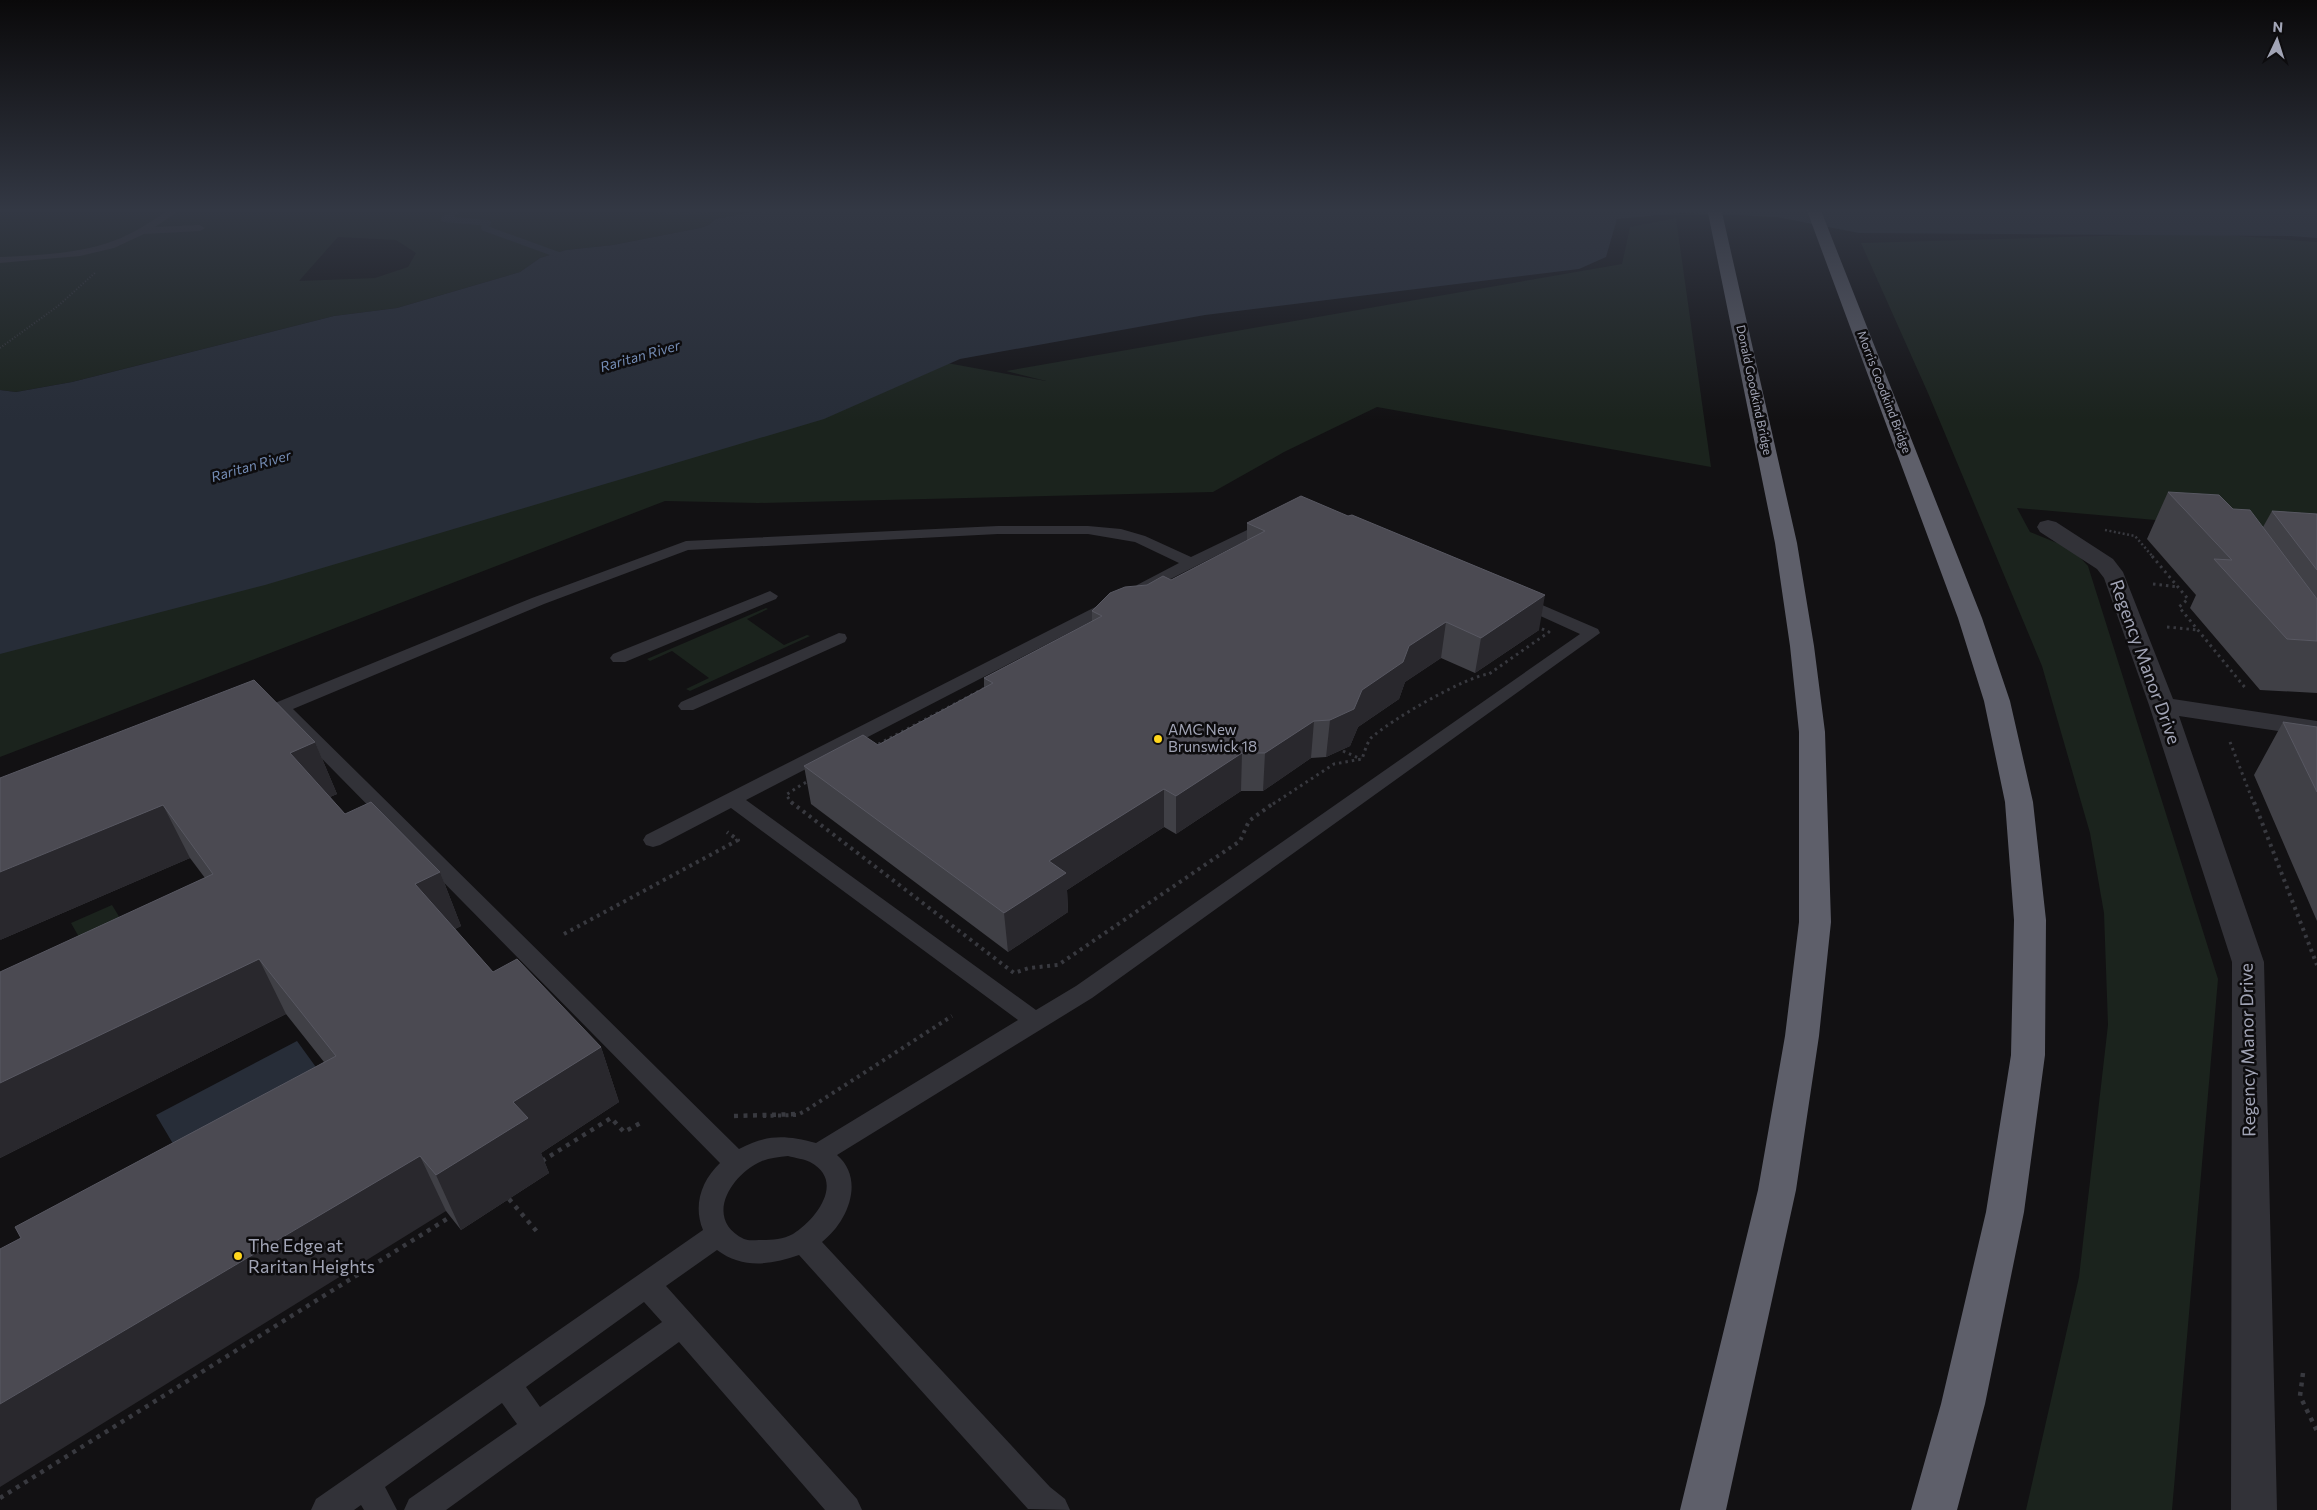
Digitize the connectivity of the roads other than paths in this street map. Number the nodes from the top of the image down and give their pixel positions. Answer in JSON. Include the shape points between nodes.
{"nodes":[{"id":1,"x":1729,"y":278,"type":"edge"},
{"id":2,"x":1840,"y":278,"type":"edge"},
{"id":3,"x":1286,"y":514,"type":"edge"},
{"id":4,"x":2048,"y":527,"type":"dead end"},
{"id":5,"x":1191,"y":563,"type":"junction"},
{"id":6,"x":1505,"y":594,"type":"edge"},
{"id":7,"x":770,"y":596,"type":"dead end"},
{"id":8,"x":840,"y":638,"type":"dead end"},
{"id":9,"x":619,"y":658,"type":"dead end"},
{"id":10,"x":2162,"y":705,"type":"junction"},
{"id":11,"x":687,"y":706,"type":"dead end"},
{"id":12,"x":2317,"y":729,"type":"edge"},
{"id":13,"x":733,"y":800,"type":"junction"},
{"id":14,"x":653,"y":840,"type":"dead end"},
{"id":15,"x":1037,"y":1022,"type":"junction"},
{"id":16,"x":819,"y":1154,"type":"junction"},
{"id":17,"x":737,"y":1164,"type":"junction"},
{"id":18,"x":718,"y":1234,"type":"junction"},
{"id":19,"x":804,"y":1242,"type":"junction"},
{"id":20,"x":648,"y":1286,"type":"junction"},
{"id":21,"x":682,"y":1324,"type":"junction"},
{"id":22,"x":506,"y":1384,"type":"junction"},
{"id":23,"x":537,"y":1426,"type":"junction"},
{"id":24,"x":366,"y":1483,"type":"junction"},
{"id":25,"x":327,"y":1510,"type":"edge"},
{"id":26,"x":381,"y":1510,"type":"edge"},
{"id":27,"x":420,"y":1510,"type":"edge"},
{"id":28,"x":846,"y":1510,"type":"edge"},
{"id":29,"x":1054,"y":1510,"type":"edge"},
{"id":30,"x":1703,"y":1510,"type":"edge"},
{"id":31,"x":1934,"y":1510,"type":"edge"},
{"id":32,"x":2254,"y":1510,"type":"edge"}],
"edges":[{"from":1,"to":30,"type":"highway","name":"Donald Goodkind Bridge","via":[[1786,543],[1812,732],[1815,922],[1802,1036],[1777,1190]]},
{"from":2,"to":31,"type":"highway","name":"Morris Goodkind Bridge","via":[[1945,548],[1997,701],[2019,802],[2030,920],[2028,1055],[2005,1212],[1963,1404]]},
{"from":3,"to":5,"type":"lane"},
{"from":4,"to":10,"type":"street","name":"Regency Manor Drive","via":[[2105,564],[2115,577]]},
{"from":5,"to":13,"type":"lane"},
{"from":5,"to":17,"type":"lane","via":[[1140,540],[1088,530],[998,530],[686,546],[538,601],[281,707]]},
{"from":6,"to":15,"type":"lane","via":[[1592,633]]},
{"from":7,"to":9,"type":"lane"},
{"from":8,"to":11,"type":"lane"},
{"from":10,"to":12,"type":"street"},
{"from":10,"to":32,"type":"street","name":"Regency Manor Drive","via":[[2248,962]]},
{"from":13,"to":14,"type":"lane"},
{"from":13,"to":15,"type":"lane"},
{"from":15,"to":16,"type":"lane","via":[[962,1064]]},
{"from":16,"to":17,"type":"lane","via":[[805,1148],[770,1148]]},
{"from":16,"to":19,"type":"lane","via":[[832,1165],[839,1179],[840,1196],[830,1218]]},
{"from":17,"to":18,"type":"lane","via":[[714,1191],[710,1206]]},
{"from":18,"to":19,"type":"lane","via":[[730,1245],[746,1252],[765,1254]]},
{"from":18,"to":20,"type":"lane"},
{"from":19,"to":29,"type":"lane","via":[[1039,1498]]},
{"from":20,"to":21,"type":"lane"},
{"from":20,"to":22,"type":"lane"},
{"from":21,"to":23,"type":"lane"},
{"from":21,"to":28,"type":"lane"},
{"from":22,"to":23,"type":"lane"},
{"from":22,"to":24,"type":"lane"},
{"from":23,"to":27,"type":"lane"},
{"from":24,"to":25,"type":"lane"},
{"from":24,"to":26,"type":"lane"}]}
